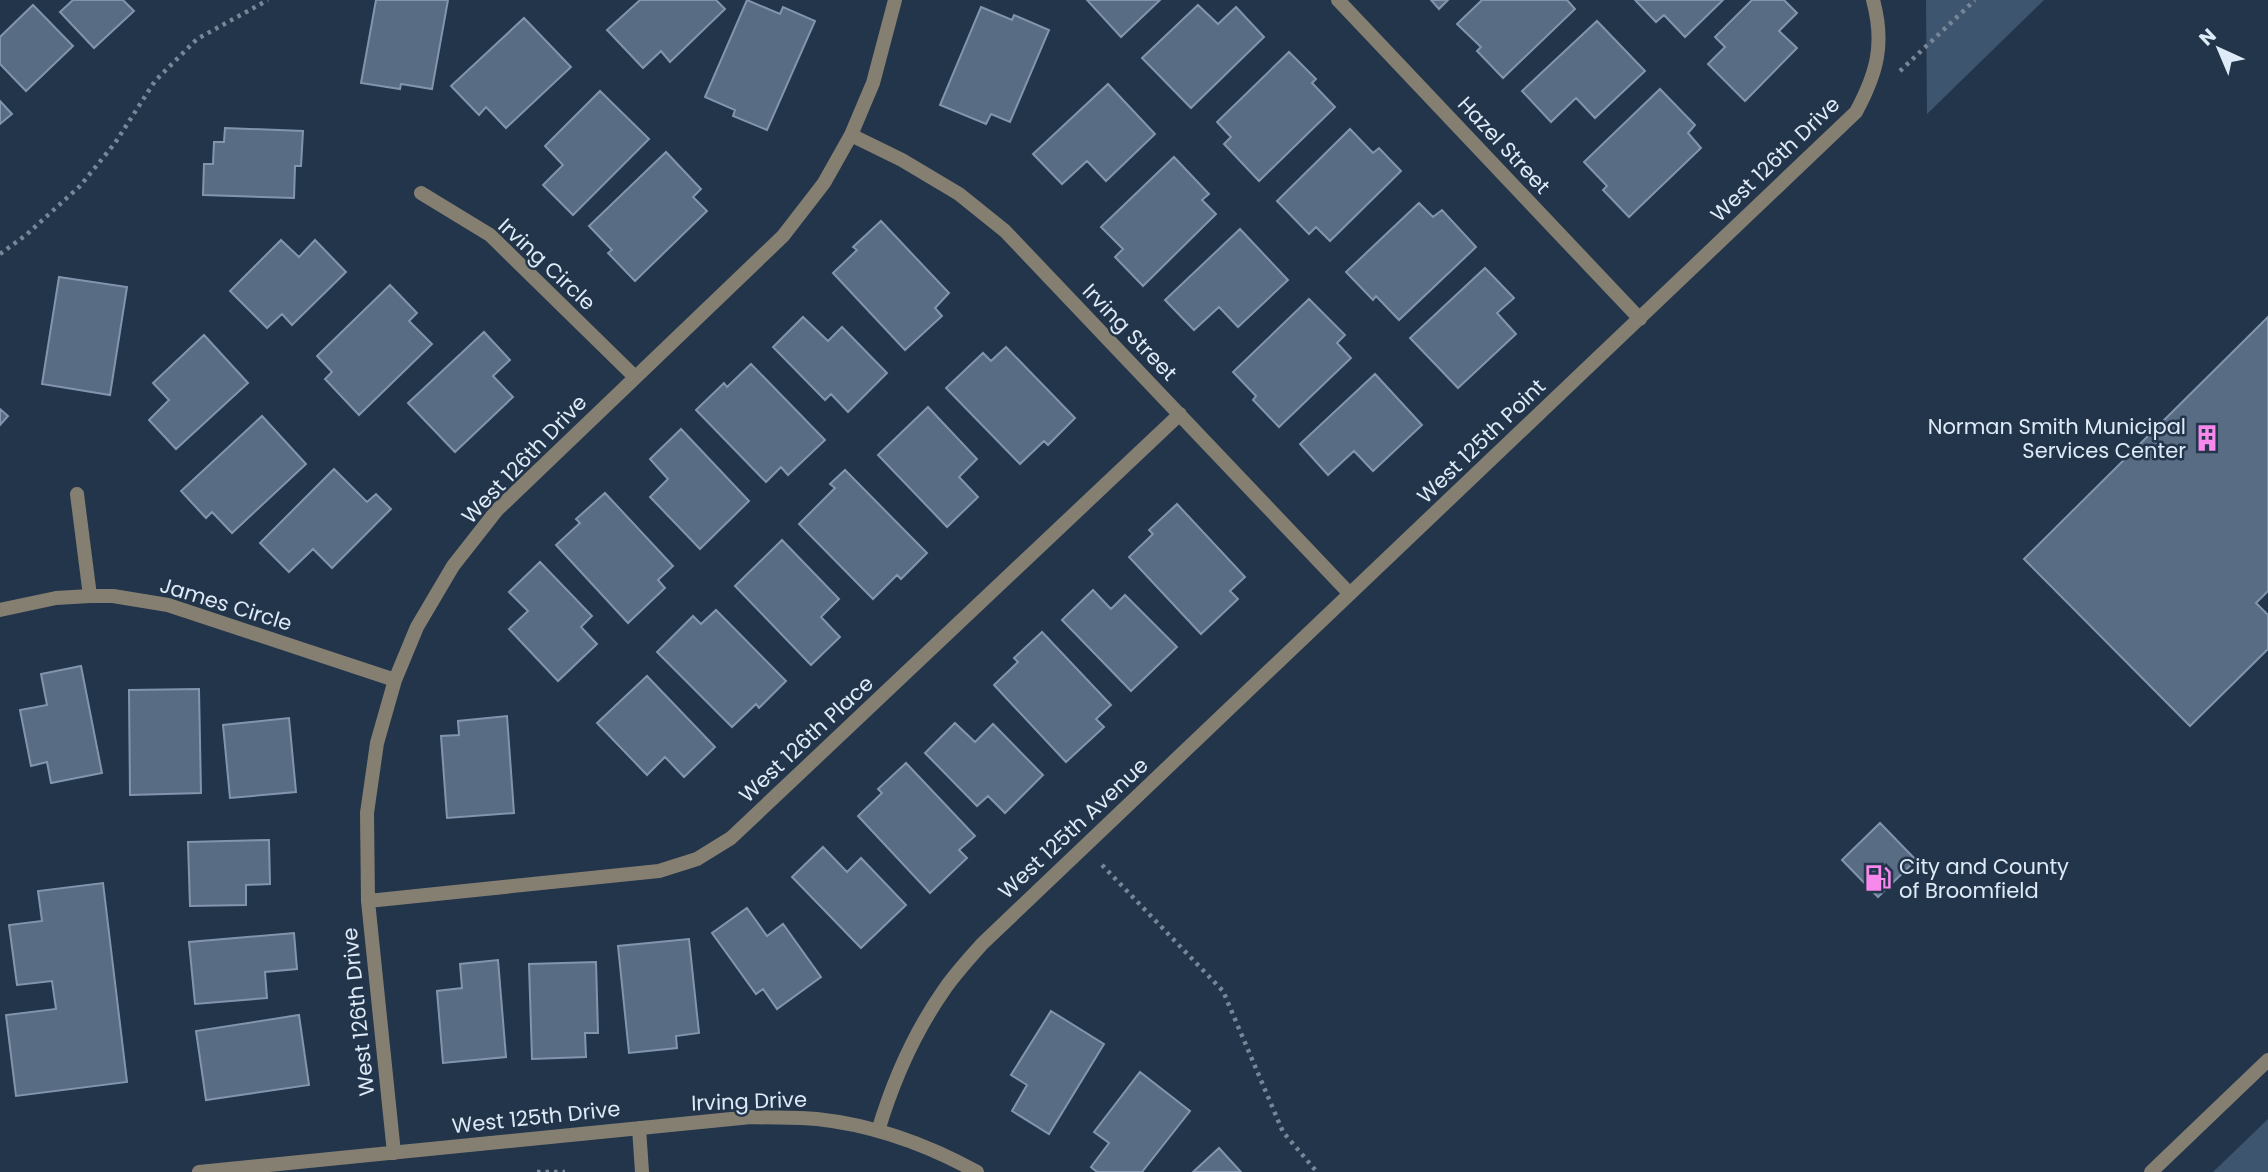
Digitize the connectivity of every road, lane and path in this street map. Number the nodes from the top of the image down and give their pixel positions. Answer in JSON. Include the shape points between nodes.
{"nodes":[{"id":1,"x":268,"y":0,"type":"edge"},
{"id":2,"x":895,"y":0,"type":"edge"},
{"id":3,"x":1338,"y":0,"type":"edge"},
{"id":4,"x":1872,"y":0,"type":"edge"},
{"id":5,"x":1975,"y":0,"type":"edge"},
{"id":6,"x":1896,"y":75,"type":"dead end"},
{"id":7,"x":851,"y":135,"type":"junction"},
{"id":8,"x":421,"y":193,"type":"dead end"},
{"id":9,"x":0,"y":254,"type":"edge"},
{"id":10,"x":1640,"y":319,"type":"junction"},
{"id":11,"x":635,"y":377,"type":"junction"},
{"id":12,"x":1180,"y":414,"type":"junction"},
{"id":13,"x":77,"y":494,"type":"dead end"},
{"id":14,"x":1350,"y":594,"type":"junction"},
{"id":15,"x":90,"y":596,"type":"junction"},
{"id":16,"x":0,"y":610,"type":"edge"},
{"id":17,"x":395,"y":680,"type":"junction"},
{"id":18,"x":1084,"y":846,"type":"junction"},
{"id":19,"x":368,"y":901,"type":"junction"},
{"id":20,"x":2268,"y":1060,"type":"edge"},
{"id":21,"x":639,"y":1128,"type":"junction"},
{"id":22,"x":878,"y":1131,"type":"junction"},
{"id":23,"x":394,"y":1153,"type":"junction"},
{"id":24,"x":200,"y":1172,"type":"edge"},
{"id":25,"x":537,"y":1172,"type":"edge"},
{"id":26,"x":565,"y":1172,"type":"edge"},
{"id":27,"x":642,"y":1172,"type":"edge"},
{"id":28,"x":977,"y":1172,"type":"edge"},
{"id":29,"x":1317,"y":1172,"type":"edge"},
{"id":30,"x":2151,"y":1172,"type":"edge"}],
"edges":[{"from":1,"to":9,"type":"path","via":[[197,39],[155,81],[115,144],[80,186]]},
{"from":2,"to":7,"type":"street","name":"West 126th Drive","via":[[873,83]]},
{"from":3,"to":10,"type":"street","name":"Hazel Street"},
{"from":4,"to":10,"type":"street","name":"West 126th Drive","via":[[1880,49],[1871,84],[1856,112]]},
{"from":5,"to":6,"type":"path"},
{"from":7,"to":11,"type":"street","name":"West 126th Drive","via":[[824,183],[783,236]]},
{"from":7,"to":12,"type":"street","name":"Irving Street","via":[[959,194],[1005,231]]},
{"from":8,"to":11,"type":"street","name":"Irving Circle","via":[[490,235]]},
{"from":10,"to":14,"type":"street","name":"West 125th Point"},
{"from":11,"to":17,"type":"street","name":"West 126th Drive","via":[[497,510],[453,566],[417,627]]},
{"from":12,"to":14,"type":"street","name":"Irving Street"},
{"from":12,"to":19,"type":"street","name":"West 126th Place","via":[[731,838],[697,859],[659,871]]},
{"from":13,"to":15,"type":"street"},
{"from":14,"to":18,"type":"street","name":"West 125th Avenue"},
{"from":15,"to":16,"type":"street","name":"James Circle"},
{"from":15,"to":17,"type":"street","name":"James Circle","via":[[168,605]]},
{"from":17,"to":19,"type":"street","name":"West 126th Drive","via":[[377,743],[367,813]]},
{"from":18,"to":22,"type":"street","name":"West 125th Avenue","via":[[982,944],[944,990],[909,1047]]},
{"from":18,"to":29,"type":"path","via":[[1223,991],[1283,1132]]},
{"from":19,"to":23,"type":"street","name":"West 126th Drive"},
{"from":20,"to":30,"type":"street"},
{"from":21,"to":22,"type":"street","name":"Irving Drive","via":[[751,1117],[818,1119]]},
{"from":21,"to":23,"type":"street","name":"West 125th Drive"},
{"from":21,"to":27,"type":"street","name":"West 125th Drive"},
{"from":22,"to":28,"type":"street","name":"Irving Drive","via":[[946,1155]]},
{"from":23,"to":24,"type":"street","name":"West 125th Drive"},
{"from":25,"to":26,"type":"path"}]}
